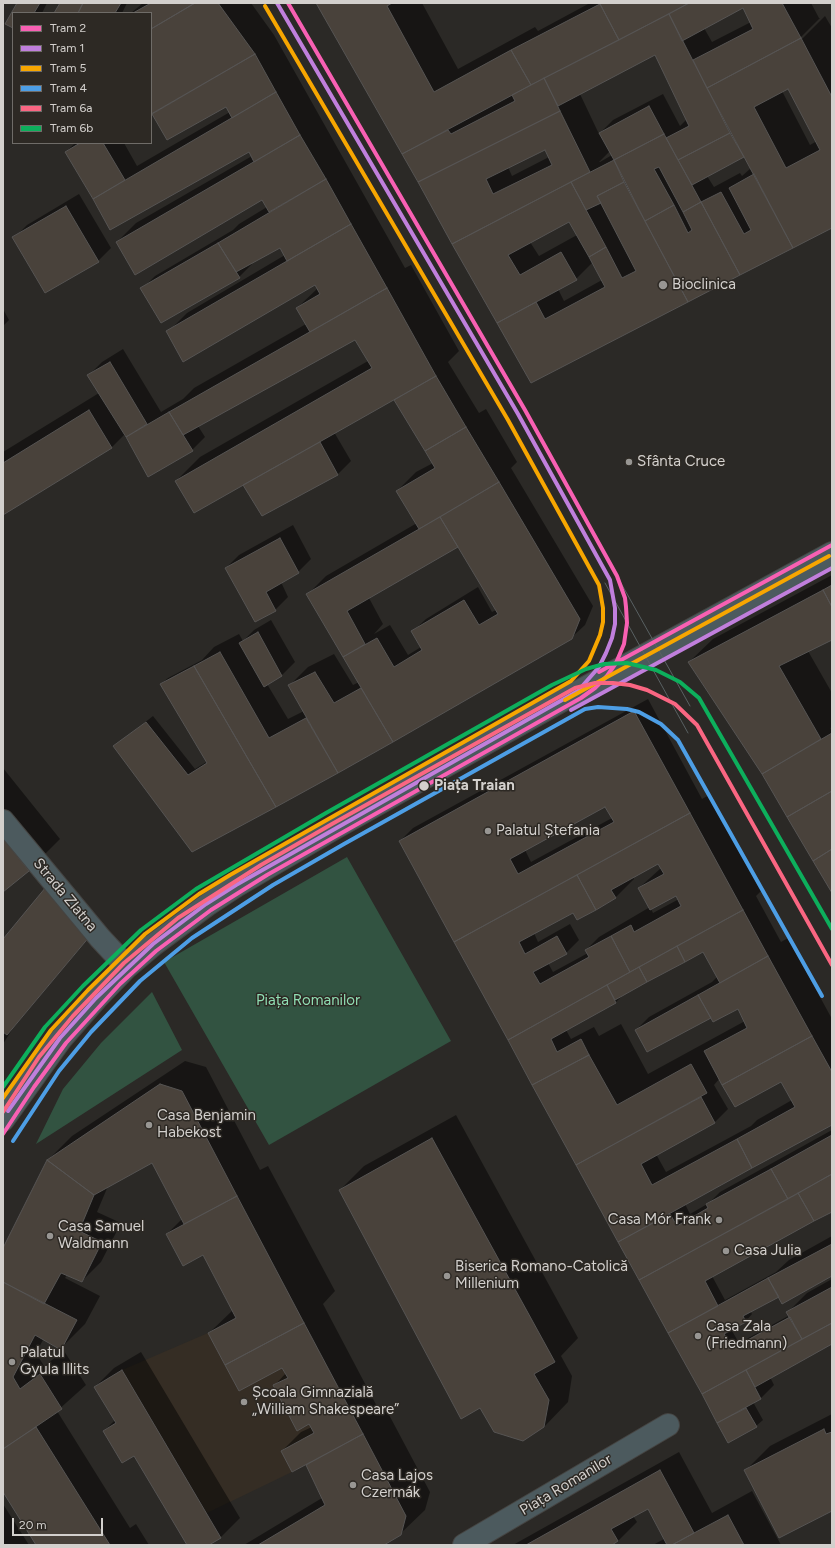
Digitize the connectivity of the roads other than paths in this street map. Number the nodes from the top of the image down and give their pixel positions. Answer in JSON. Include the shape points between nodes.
{"nodes":[{"id":1,"x":832,"y":553,"type":"edge"},
{"id":2,"x":3,"y":821,"type":"edge"},
{"id":3,"x":127,"y":968,"type":"junction"},
{"id":4,"x":3,"y":1120,"type":"edge"},
{"id":5,"x":668,"y":1425,"type":"dead end"},
{"id":6,"x":464,"y":1545,"type":"edge"}],
"edges":[{"from":1,"to":3,"type":"street","via":[[335,828],[236,886],[182,923]]},
{"from":2,"to":3,"type":"street","name":"Strada Zlatna"},
{"from":3,"to":4,"type":"street","via":[[60,1039]]},
{"from":5,"to":6,"type":"street","name":"Piața Romanilor"}]}
